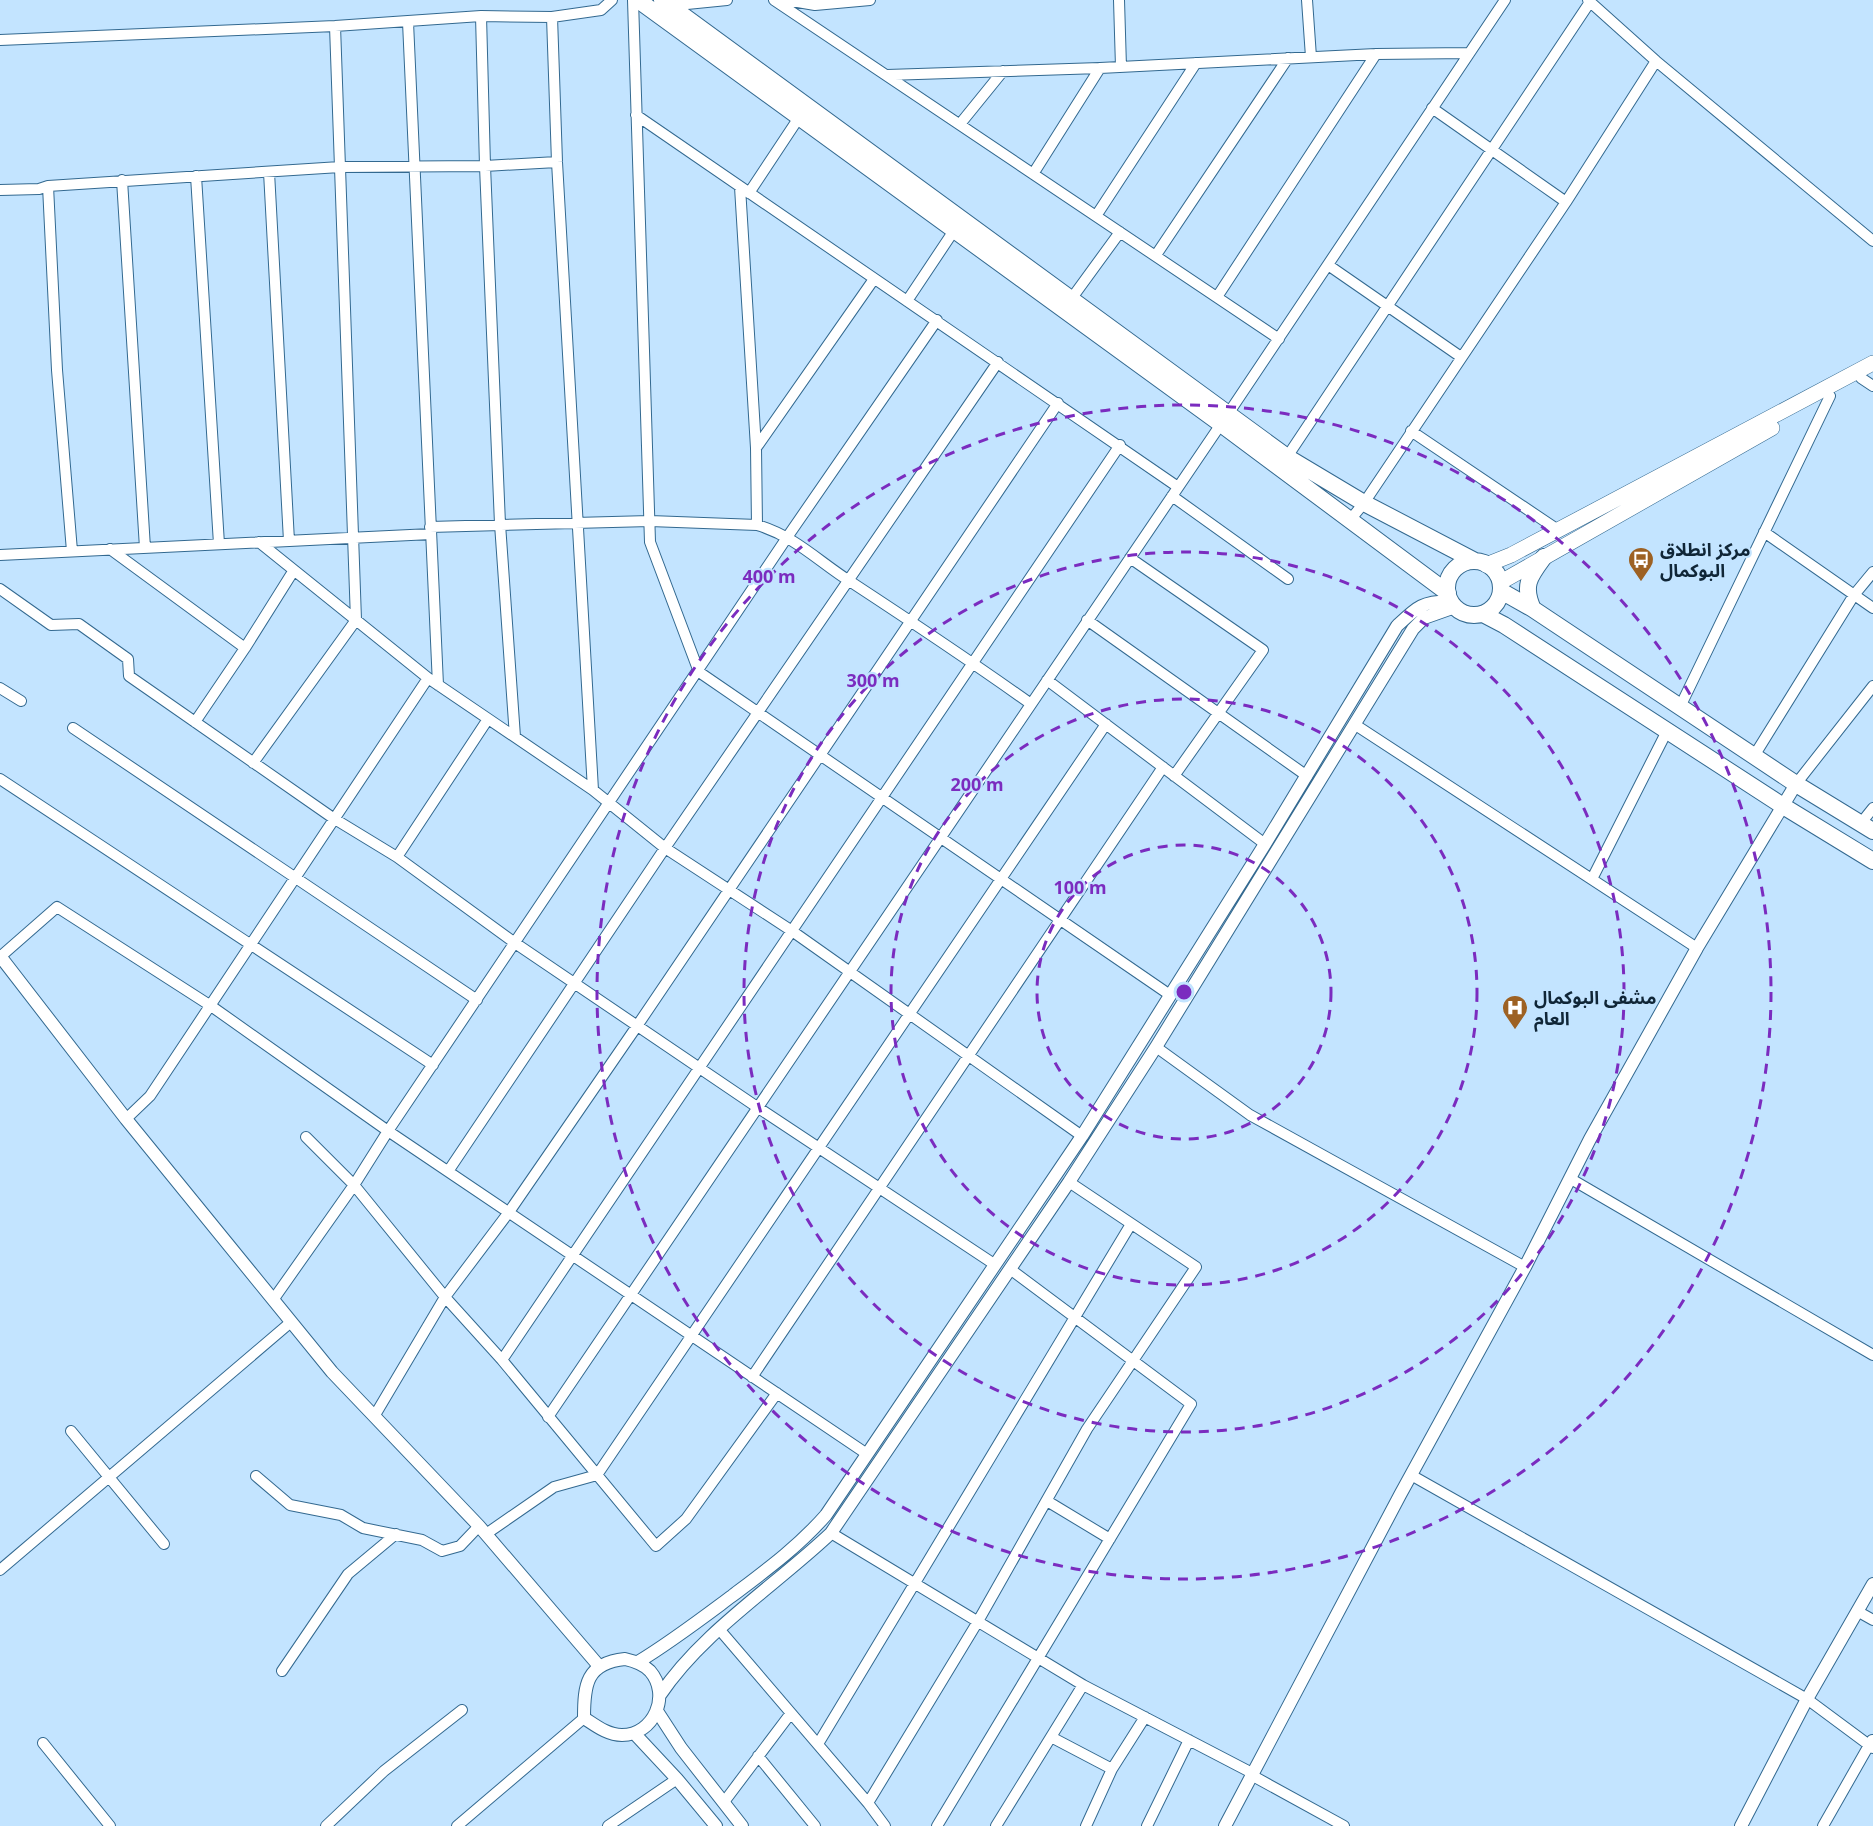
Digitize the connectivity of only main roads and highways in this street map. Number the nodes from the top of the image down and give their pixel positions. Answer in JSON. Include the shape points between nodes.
{"nodes":[{"id":1,"x":638,"y":0,"type":"edge"},
{"id":2,"x":663,"y":6,"type":"edge"},
{"id":3,"x":1873,"y":363,"type":"edge"},
{"id":4,"x":1861,"y":379,"type":"edge"},
{"id":5,"x":1225,"y":419,"type":"junction"},
{"id":6,"x":1576,"y":530,"type":"junction"},
{"id":7,"x":1544,"y":557,"type":"junction"},
{"id":8,"x":1480,"y":563,"type":"junction"},
{"id":9,"x":1501,"y":587,"type":"junction"},
{"id":10,"x":1451,"y":600,"type":"junction"},
{"id":11,"x":1533,"y":609,"type":"junction"},
{"id":12,"x":1483,"y":614,"type":"junction"},
{"id":13,"x":1867,"y":827,"type":"edge"},
{"id":14,"x":1873,"y":861,"type":"edge"}],
"edges":[{"from":1,"to":2,"type":"highway"},
{"from":2,"to":5,"type":"highway"},
{"from":3,"to":4,"type":"main road"},
{"from":4,"to":6,"type":"main road"},
{"from":4,"to":6,"type":"main road"},
{"from":5,"to":8,"type":"highway","via":[[1364,503]]},
{"from":5,"to":10,"type":"highway"},
{"from":6,"to":7,"type":"main road"},
{"from":6,"to":8,"type":"main road","via":[[1558,530],[1511,555]]},
{"from":7,"to":9,"type":"main road"},
{"from":7,"to":11,"type":"highway","via":[[1528,583],[1527,596]]},
{"from":8,"to":9,"type":"highway","via":[[1492,567]]},
{"from":8,"to":10,"type":"highway","via":[[1463,563],[1453,571],[1448,581]]},
{"from":9,"to":11,"type":"highway"},
{"from":9,"to":12,"type":"highway","via":[[1495,605]]},
{"from":10,"to":12,"type":"highway","via":[[1467,614]]},
{"from":11,"to":13,"type":"highway"},
{"from":12,"to":14,"type":"highway"}]}
